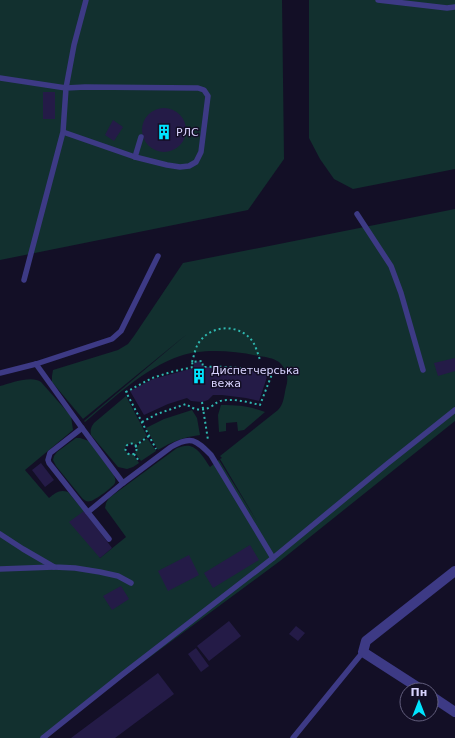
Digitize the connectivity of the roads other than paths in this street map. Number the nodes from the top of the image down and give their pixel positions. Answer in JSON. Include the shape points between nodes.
{"nodes":[{"id":1,"x":86,"y":0,"type":"edge"},
{"id":2,"x":378,"y":0,"type":"edge"},
{"id":3,"x":455,"y":7,"type":"edge"},
{"id":4,"x":0,"y":78,"type":"edge"},
{"id":5,"x":66,"y":88,"type":"junction"},
{"id":6,"x":63,"y":132,"type":"junction"},
{"id":7,"x":141,"y":137,"type":"dead end"},
{"id":8,"x":135,"y":157,"type":"junction"},
{"id":9,"x":358,"y":214,"type":"dead end"},
{"id":10,"x":158,"y":256,"type":"dead end"},
{"id":11,"x":24,"y":280,"type":"dead end"},
{"id":12,"x":36,"y":364,"type":"junction"},
{"id":13,"x":423,"y":370,"type":"dead end"},
{"id":14,"x":0,"y":373,"type":"edge"},
{"id":15,"x":455,"y":410,"type":"edge"},
{"id":16,"x":82,"y":428,"type":"junction"},
{"id":17,"x":123,"y":483,"type":"junction"},
{"id":18,"x":88,"y":512,"type":"junction"},
{"id":19,"x":0,"y":534,"type":"edge"},
{"id":20,"x":109,"y":539,"type":"dead end"},
{"id":21,"x":273,"y":558,"type":"junction"},
{"id":22,"x":54,"y":567,"type":"junction"},
{"id":23,"x":0,"y":569,"type":"edge"},
{"id":24,"x":455,"y":571,"type":"edge"},
{"id":25,"x":131,"y":583,"type":"dead end"},
{"id":26,"x":363,"y":652,"type":"junction"},
{"id":27,"x":410,"y":682,"type":"edge"},
{"id":28,"x":439,"y":701,"type":"edge"},
{"id":29,"x":455,"y":712,"type":"edge"},
{"id":30,"x":43,"y":738,"type":"edge"},
{"id":31,"x":292,"y":738,"type":"edge"}],
"edges":[{"from":1,"to":5,"type":"lane"},
{"from":2,"to":3,"type":"lane"},
{"from":4,"to":5,"type":"lane"},
{"from":5,"to":6,"type":"lane"},
{"from":5,"to":8,"type":"lane","via":[[85,86],[204,90],[208,96],[201,152],[196,162],[189,166],[167,166]]},
{"from":6,"to":8,"type":"lane"},
{"from":6,"to":11,"type":"lane"},
{"from":7,"to":8,"type":"lane"},
{"from":9,"to":13,"type":"lane","via":[[391,266]]},
{"from":10,"to":12,"type":"lane","via":[[121,331],[112,339]]},
{"from":12,"to":14,"type":"lane"},
{"from":12,"to":16,"type":"lane"},
{"from":15,"to":21,"type":"lane"},
{"from":16,"to":17,"type":"lane"},
{"from":16,"to":18,"type":"lane","via":[[50,454],[48,460]]},
{"from":17,"to":18,"type":"lane"},
{"from":17,"to":21,"type":"lane","via":[[177,443],[193,440],[211,455]]},
{"from":18,"to":20,"type":"lane"},
{"from":19,"to":22,"type":"lane"},
{"from":21,"to":30,"type":"lane"},
{"from":22,"to":23,"type":"lane"},
{"from":22,"to":25,"type":"lane","via":[[100,572],[118,576]]},
{"from":24,"to":26,"type":"street","via":[[366,641]]},
{"from":26,"to":27,"type":"street"},
{"from":26,"to":31,"type":"lane"},
{"from":28,"to":29,"type":"street"}]}
